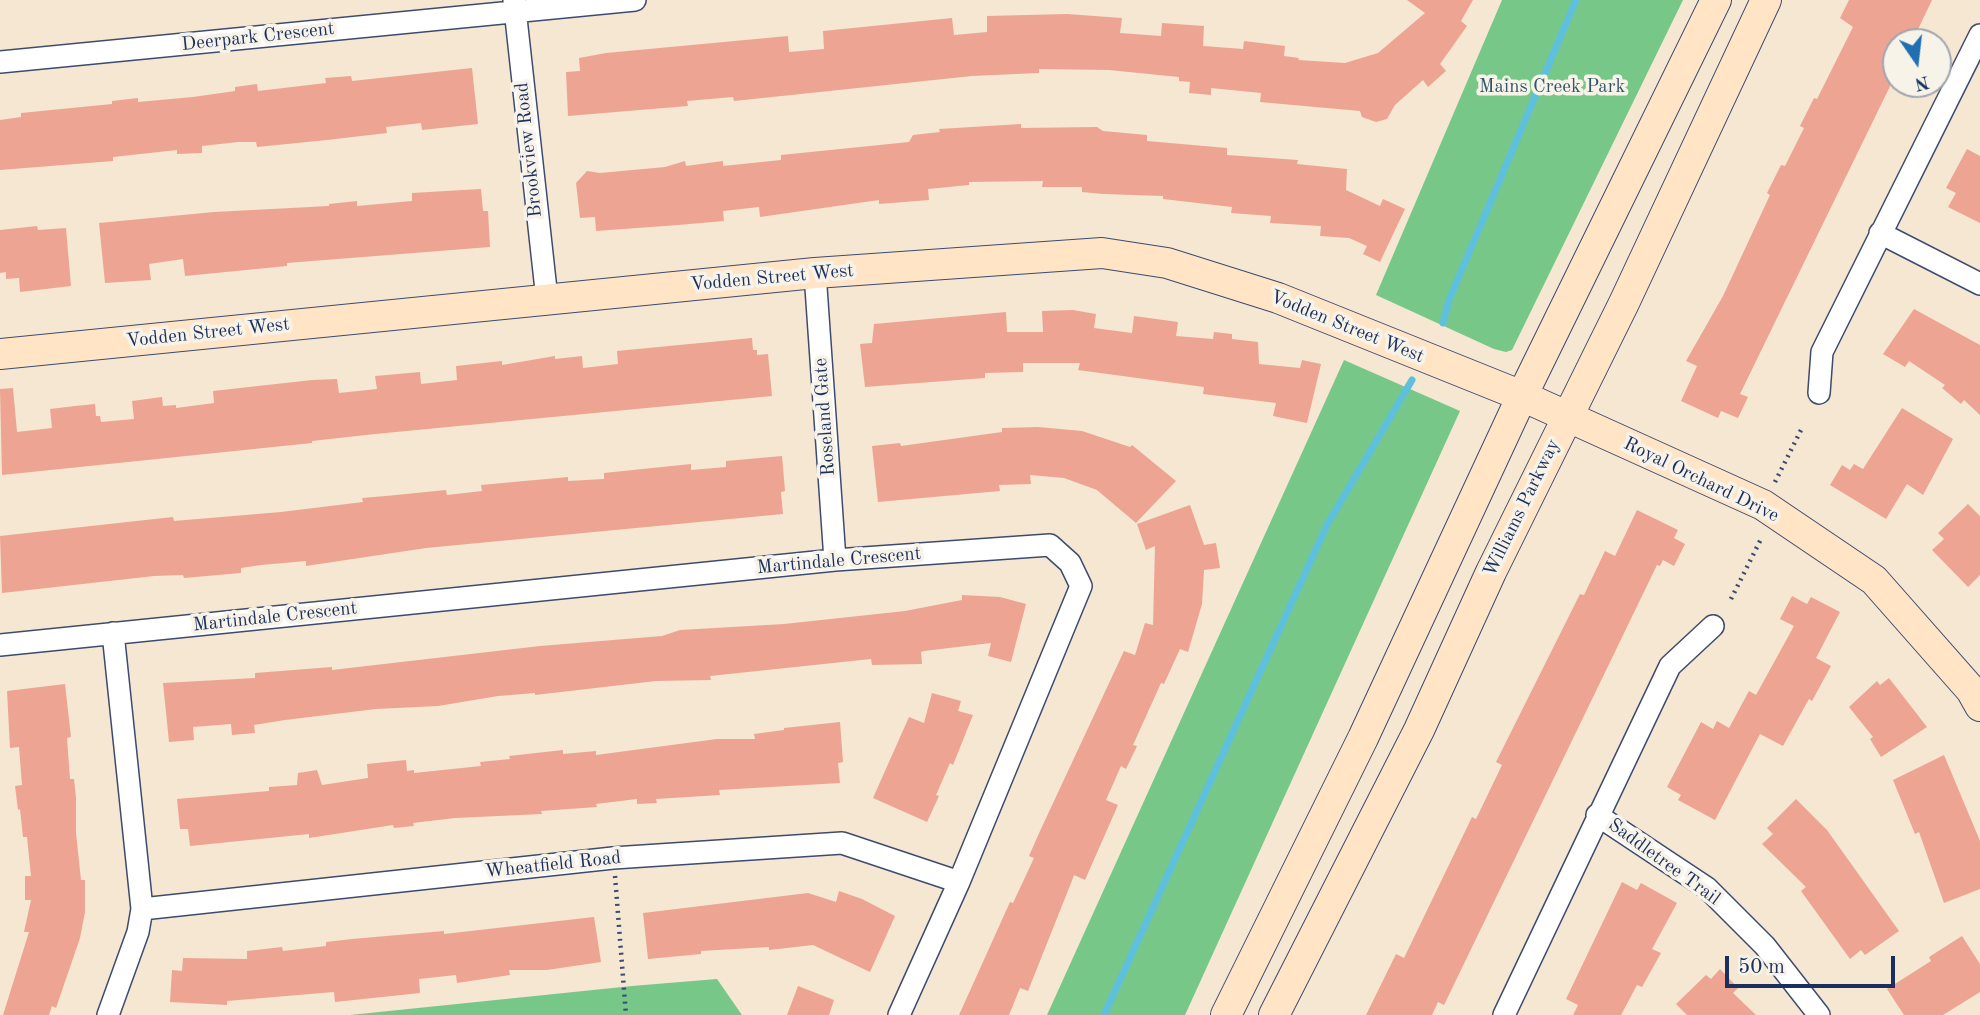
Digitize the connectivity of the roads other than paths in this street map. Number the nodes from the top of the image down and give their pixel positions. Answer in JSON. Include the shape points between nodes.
{"nodes":[{"id":1,"x":635,"y":0,"type":"edge"},
{"id":2,"x":1716,"y":0,"type":"edge"},
{"id":3,"x":1766,"y":0,"type":"edge"},
{"id":4,"x":514,"y":6,"type":"edge"},
{"id":5,"x":1980,"y":35,"type":"edge"},
{"id":6,"x":0,"y":62,"type":"edge"},
{"id":7,"x":1880,"y":233,"type":"junction"},
{"id":8,"x":815,"y":273,"type":"junction"},
{"id":9,"x":1980,"y":284,"type":"edge"},
{"id":10,"x":547,"y":299,"type":"junction"},
{"id":11,"x":0,"y":354,"type":"edge"},
{"id":12,"x":1819,"y":393,"type":"dead end"},
{"id":13,"x":1522,"y":396,"type":"junction"},
{"id":14,"x":1566,"y":416,"type":"junction"},
{"id":15,"x":835,"y":560,"type":"junction"},
{"id":16,"x":1713,"y":625,"type":"dead end"},
{"id":17,"x":113,"y":633,"type":"junction"},
{"id":18,"x":0,"y":645,"type":"edge"},
{"id":19,"x":1980,"y":706,"type":"edge"},
{"id":20,"x":1597,"y":815,"type":"junction"},
{"id":21,"x":959,"y":882,"type":"junction"},
{"id":22,"x":142,"y":909,"type":"junction"},
{"id":23,"x":108,"y":1015,"type":"edge"},
{"id":24,"x":899,"y":1015,"type":"edge"},
{"id":25,"x":1226,"y":1015,"type":"edge"},
{"id":26,"x":1274,"y":1015,"type":"edge"},
{"id":27,"x":1504,"y":1015,"type":"edge"},
{"id":28,"x":1819,"y":1015,"type":"edge"}],
"edges":[{"from":1,"to":4,"type":"street","name":"Deerpark Crescent"},
{"from":2,"to":13,"type":"main road"},
{"from":3,"to":14,"type":"main road","name":"Williams Parkway"},
{"from":4,"to":6,"type":"street","name":"Deerpark Crescent"},
{"from":4,"to":10,"type":"street","name":"Brookview Road"},
{"from":5,"to":7,"type":"street"},
{"from":7,"to":9,"type":"street"},
{"from":7,"to":12,"type":"street","via":[[1822,352]]},
{"from":8,"to":10,"type":"main road","name":"Vodden Street West"},
{"from":8,"to":13,"type":"main road","name":"Vodden Street West","via":[[1102,253],[1167,263],[1278,298]]},
{"from":8,"to":15,"type":"street","name":"Roseland Gate"},
{"from":10,"to":11,"type":"main road","name":"Vodden Street West"},
{"from":13,"to":14,"type":"main road","name":"Royal Orchard Drive"},
{"from":13,"to":25,"type":"main road","via":[[1419,622]]},
{"from":14,"to":19,"type":"main road","name":"Royal Orchard Drive","via":[[1763,505],[1874,580]]},
{"from":14,"to":26,"type":"main road","name":"Williams Parkway","via":[[1419,730]]},
{"from":15,"to":17,"type":"street","name":"Martindale Crescent"},
{"from":15,"to":21,"type":"street","name":"Martindale Crescent","via":[[1050,545],[1070,564],[1081,586]]},
{"from":16,"to":20,"type":"street","via":[[1670,666]]},
{"from":17,"to":18,"type":"street","name":"Martindale Crescent"},
{"from":17,"to":22,"type":"street"},
{"from":20,"to":27,"type":"street","name":"Saddletree Trail"},
{"from":20,"to":28,"type":"street","name":"Saddletree Trail","via":[[1707,888],[1765,946]]},
{"from":21,"to":22,"type":"street","name":"Wheatfield Road","via":[[842,843],[614,858]]},
{"from":21,"to":24,"type":"street","name":"Martindale Crescent"},
{"from":22,"to":23,"type":"street"}]}
